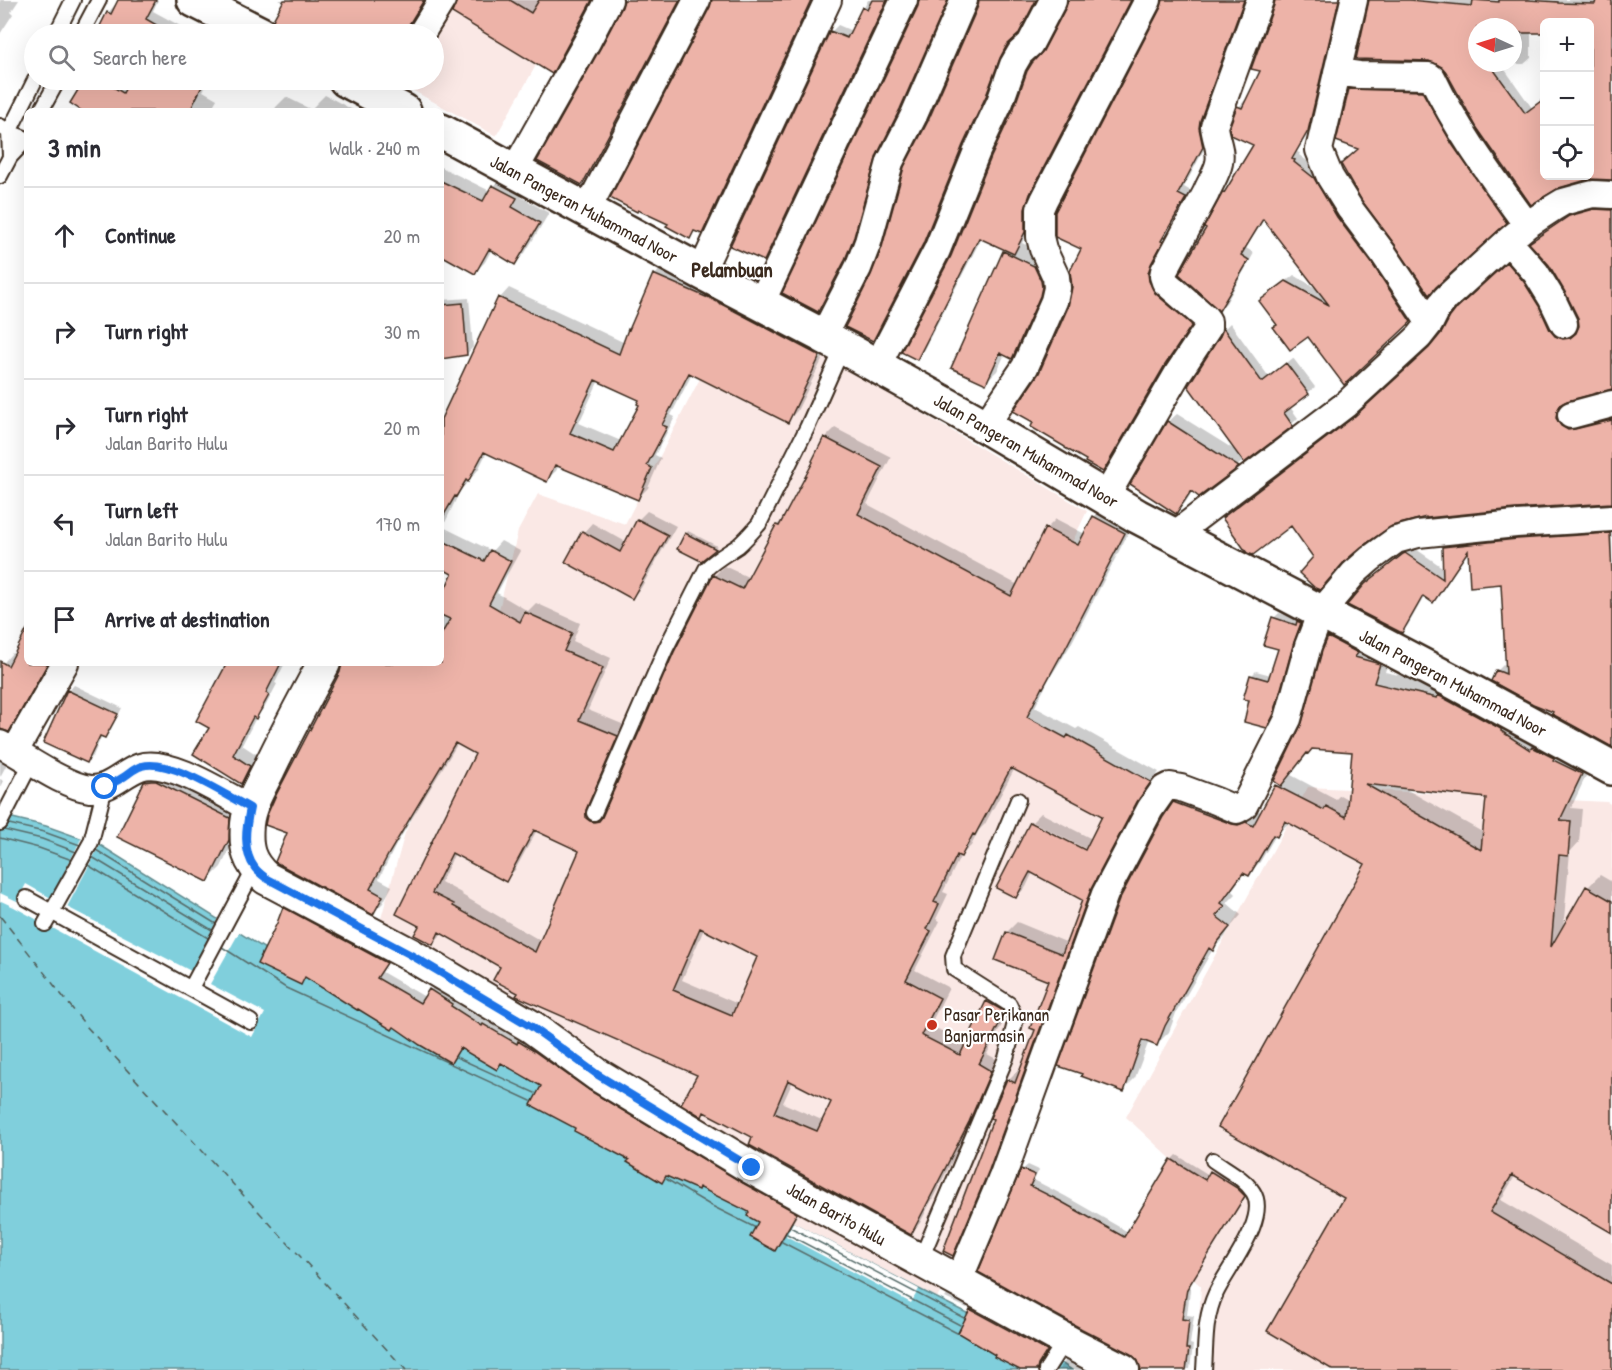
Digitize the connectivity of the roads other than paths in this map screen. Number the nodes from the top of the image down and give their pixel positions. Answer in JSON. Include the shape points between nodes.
{"nodes":[{"id":1,"x":73,"y":0,"type":"edge"},
{"id":2,"x":99,"y":0,"type":"edge"},
{"id":3,"x":194,"y":0,"type":"edge"},
{"id":4,"x":442,"y":0,"type":"edge"},
{"id":5,"x":609,"y":0,"type":"edge"},
{"id":6,"x":697,"y":0,"type":"edge"},
{"id":7,"x":828,"y":0,"type":"edge"},
{"id":8,"x":904,"y":0,"type":"edge"},
{"id":9,"x":964,"y":0,"type":"edge"},
{"id":10,"x":1053,"y":0,"type":"edge"},
{"id":11,"x":1148,"y":0,"type":"edge"},
{"id":12,"x":1260,"y":0,"type":"edge"},
{"id":13,"x":1354,"y":0,"type":"edge"},
{"id":14,"x":61,"y":24,"type":"edge"},
{"id":15,"x":86,"y":24,"type":"edge"},
{"id":16,"x":241,"y":24,"type":"edge"},
{"id":17,"x":427,"y":24,"type":"edge"},
{"id":18,"x":1337,"y":72,"type":"junction"},
{"id":19,"x":29,"y":90,"type":"edge"},
{"id":20,"x":53,"y":90,"type":"edge"},
{"id":21,"x":367,"y":90,"type":"edge"},
{"id":22,"x":385,"y":99,"type":"edge"},
{"id":23,"x":43,"y":108,"type":"edge"},
{"id":24,"x":5,"y":129,"type":"edge"},
{"id":25,"x":444,"y":133,"type":"edge"},
{"id":26,"x":24,"y":138,"type":"edge"},
{"id":27,"x":24,"y":142,"type":"edge"},
{"id":28,"x":10,"y":157,"type":"junction"},
{"id":29,"x":514,"y":171,"type":"junction"},
{"id":30,"x":0,"y":176,"type":"edge"},
{"id":31,"x":1612,"y":195,"type":"edge"},
{"id":32,"x":587,"y":210,"type":"junction"},
{"id":33,"x":1518,"y":233,"type":"junction"},
{"id":34,"x":701,"y":272,"type":"junction"},
{"id":35,"x":761,"y":303,"type":"junction"},
{"id":36,"x":1430,"y":323,"type":"junction"},
{"id":37,"x":1564,"y":324,"type":"dead end"},
{"id":38,"x":833,"y":341,"type":"junction"},
{"id":39,"x":877,"y":366,"type":"junction"},
{"id":40,"x":1612,"y":404,"type":"edge"},
{"id":41,"x":1571,"y":415,"type":"dead end"},
{"id":42,"x":985,"y":426,"type":"junction"},
{"id":43,"x":1105,"y":498,"type":"junction"},
{"id":44,"x":1612,"y":518,"type":"edge"},
{"id":45,"x":1174,"y":535,"type":"junction"},
{"id":46,"x":1321,"y":612,"type":"junction"},
{"id":47,"x":63,"y":666,"type":"edge"},
{"id":48,"x":322,"y":666,"type":"edge"},
{"id":49,"x":16,"y":752,"type":"edge"},
{"id":50,"x":1612,"y":768,"type":"edge"},
{"id":51,"x":105,"y":787,"type":"junction"},
{"id":52,"x":1018,"y":800,"type":"dead end"},
{"id":53,"x":250,"y":808,"type":"junction"},
{"id":54,"x":594,"y":813,"type":"dead end"},
{"id":55,"x":0,"y":823,"type":"edge"},
{"id":56,"x":255,"y":868,"type":"junction"},
{"id":57,"x":27,"y":898,"type":"dead end"},
{"id":58,"x":49,"y":918,"type":"junction"},
{"id":59,"x":191,"y":988,"type":"junction"},
{"id":60,"x":251,"y":1022,"type":"dead end"},
{"id":61,"x":1214,"y":1160,"type":"dead end"},
{"id":62,"x":920,"y":1261,"type":"junction"},
{"id":63,"x":958,"y":1282,"type":"junction"},
{"id":64,"x":1065,"y":1340,"type":"junction"},
{"id":65,"x":1046,"y":1370,"type":"edge"},
{"id":66,"x":1123,"y":1370,"type":"edge"},
{"id":67,"x":1204,"y":1370,"type":"edge"}],
"edges":[{"from":1,"to":14,"type":"lane"},
{"from":2,"to":15,"type":"lane"},
{"from":3,"to":16,"type":"main road"},
{"from":4,"to":17,"type":"street"},
{"from":5,"to":29,"type":"street"},
{"from":6,"to":32,"type":"street"},
{"from":7,"to":34,"type":"street"},
{"from":8,"to":35,"type":"street"},
{"from":9,"to":38,"type":"street","via":[[890,162],[865,251],[849,286]]},
{"from":10,"to":39,"type":"street","via":[[1030,44],[1013,65],[938,250]]},
{"from":11,"to":42,"type":"street","via":[[1040,209],[1040,237],[1056,277],[1054,301],[1025,367]]},
{"from":12,"to":43,"type":"street","via":[[1214,126],[1220,149],[1215,175],[1163,276],[1205,317],[1208,328]]},
{"from":13,"to":18,"type":"street"},
{"from":18,"to":33,"type":"street","via":[[1433,79]]},
{"from":18,"to":36,"type":"street","via":[[1319,150],[1334,184]]},
{"from":19,"to":24,"type":"lane"},
{"from":20,"to":23,"type":"lane"},
{"from":21,"to":22,"type":"main road"},
{"from":24,"to":26,"type":"lane"},
{"from":24,"to":28,"type":"lane"},
{"from":25,"to":29,"type":"main road","name":"Jalan Pangeran Muhammad Noor"},
{"from":27,"to":28,"type":"lane"},
{"from":28,"to":30,"type":"lane"},
{"from":29,"to":32,"type":"main road","name":"Jalan Pangeran Muhammad Noor"},
{"from":31,"to":33,"type":"street","via":[[1574,198]]},
{"from":32,"to":34,"type":"main road","name":"Jalan Pangeran Muhammad Noor"},
{"from":33,"to":36,"type":"street","via":[[1441,304]]},
{"from":33,"to":37,"type":"street"},
{"from":34,"to":35,"type":"main road","name":"Jalan Pangeran Muhammad Noor"},
{"from":35,"to":38,"type":"main road","name":"Jalan Pangeran Muhammad Noor"},
{"from":36,"to":45,"type":"street","via":[[1345,405]]},
{"from":38,"to":39,"type":"main road","name":"Jalan Pangeran Muhammad Noor"},
{"from":38,"to":54,"type":"lane","via":[[807,428],[759,524],[706,570],[666,648]]},
{"from":39,"to":42,"type":"main road","name":"Jalan Pangeran Muhammad Noor"},
{"from":40,"to":41,"type":"street"},
{"from":42,"to":43,"type":"main road","name":"Jalan Pangeran Muhammad Noor"},
{"from":43,"to":45,"type":"main road","name":"Jalan Pangeran Muhammad Noor"},
{"from":44,"to":46,"type":"street","via":[[1516,524],[1396,540],[1360,566]]},
{"from":45,"to":46,"type":"main road","name":"Jalan Pangeran Muhammad Noor"},
{"from":46,"to":50,"type":"main road","name":"Jalan Pangeran Muhammad Noor"},
{"from":46,"to":63,"type":"street","via":[[1288,719],[1244,806],[1232,809],[1170,786],[1150,809],[1105,894],[1003,1175]]},
{"from":47,"to":49,"type":"street"},
{"from":48,"to":53,"type":"street"},
{"from":49,"to":51,"type":"street","via":[[77,787]]},
{"from":49,"to":55,"type":"lane"},
{"from":51,"to":53,"type":"street","via":[[142,766],[152,765],[174,769]]},
{"from":51,"to":58,"type":"lane","via":[[91,842]]},
{"from":52,"to":62,"type":"lane","via":[[953,956],[954,969],[1010,1004],[1016,1018],[1006,1058]]},
{"from":53,"to":56,"type":"street","via":[[246,838]]},
{"from":56,"to":59,"type":"lane"},
{"from":56,"to":62,"type":"street","name":"Jalan Barito Hulu","via":[[291,893],[411,955],[522,1021],[598,1075],[752,1168]]},
{"from":57,"to":58,"type":"lane"},
{"from":58,"to":59,"type":"lane"},
{"from":59,"to":60,"type":"lane"},
{"from":61,"to":67,"type":"lane","via":[[1253,1191],[1257,1217],[1215,1294],[1205,1327]]},
{"from":62,"to":63,"type":"street","name":"Jalan Barito Hulu"},
{"from":63,"to":64,"type":"street","name":"Jalan Barito Hulu"},
{"from":64,"to":65,"type":"lane"},
{"from":64,"to":66,"type":"street","name":"Jalan Barito Hulu"}]}
